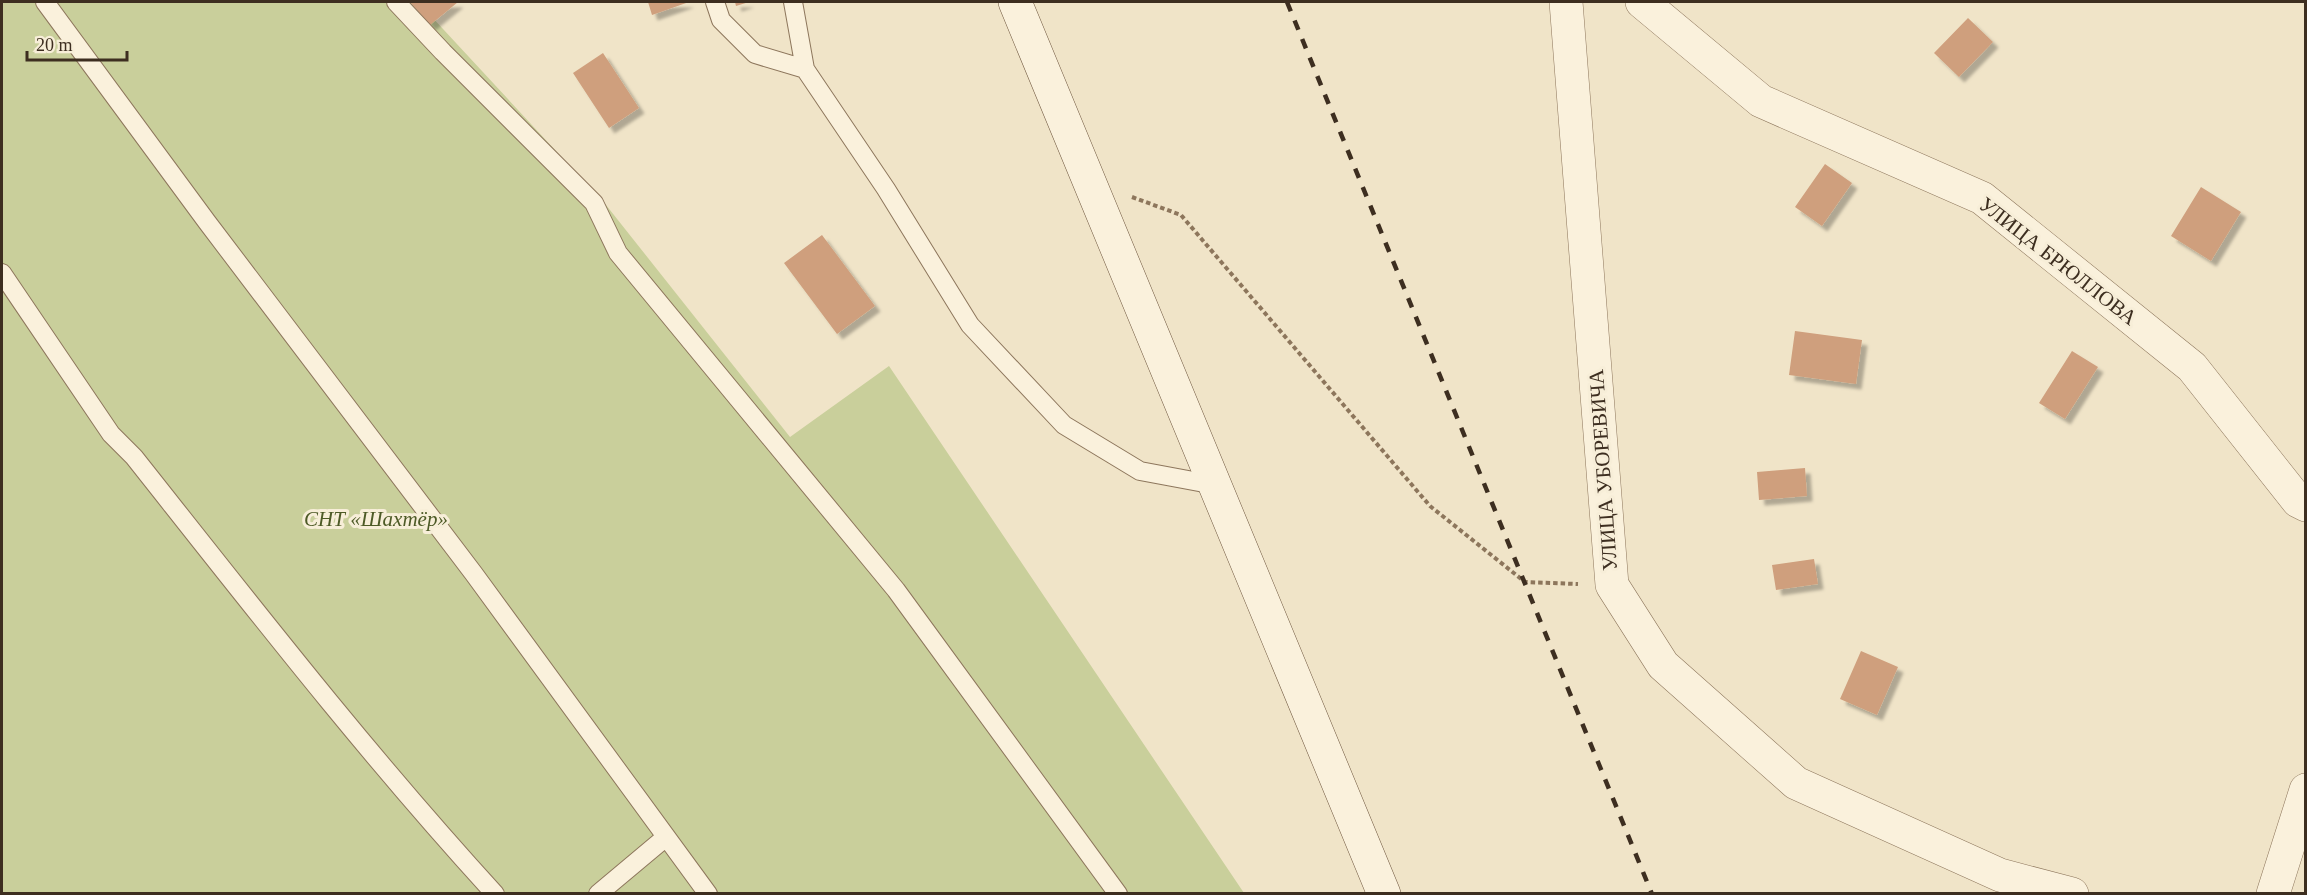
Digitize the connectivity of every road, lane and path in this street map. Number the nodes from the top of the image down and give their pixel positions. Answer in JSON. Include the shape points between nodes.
{"nodes":[{"id":1,"x":45,"y":2,"type":"edge"},
{"id":2,"x":396,"y":2,"type":"edge"},
{"id":3,"x":715,"y":2,"type":"edge"},
{"id":4,"x":793,"y":2,"type":"edge"},
{"id":5,"x":1015,"y":2,"type":"edge"},
{"id":6,"x":1566,"y":2,"type":"edge"},
{"id":7,"x":1642,"y":2,"type":"edge"},
{"id":8,"x":805,"y":69,"type":"junction"},
{"id":9,"x":1089,"y":181,"type":"junction"},
{"id":10,"x":2,"y":273,"type":"edge"},
{"id":11,"x":1215,"y":485,"type":"junction"},
{"id":12,"x":2306,"y":505,"type":"edge"},
{"id":13,"x":1612,"y":585,"type":"junction"},
{"id":14,"x":2306,"y":790,"type":"edge"},
{"id":15,"x":666,"y":837,"type":"junction"},
{"id":16,"x":495,"y":894,"type":"edge"},
{"id":17,"x":598,"y":894,"type":"edge"},
{"id":18,"x":708,"y":894,"type":"edge"},
{"id":19,"x":1118,"y":894,"type":"edge"},
{"id":20,"x":1384,"y":894,"type":"edge"},
{"id":21,"x":2072,"y":894,"type":"edge"},
{"id":22,"x":2273,"y":894,"type":"edge"}],
"edges":[{"from":1,"to":15,"type":"lane"},
{"from":2,"to":19,"type":"lane","via":[[594,203],[618,253],[896,590]]},
{"from":3,"to":8,"type":"lane","via":[[721,20],[755,54]]},
{"from":4,"to":8,"type":"lane"},
{"from":5,"to":9,"type":"street"},
{"from":6,"to":13,"type":"street","name":"УЛИЦА УБОРЕВИЧА"},
{"from":7,"to":12,"type":"street","name":"УЛИЦА БРЮЛЛОВА","via":[[1761,101],[1982,198],[2192,367],[2298,501]]},
{"from":8,"to":11,"type":"lane","via":[[886,189],[970,325],[1064,425],[1140,471]]},
{"from":9,"to":11,"type":"street"},
{"from":9,"to":13,"type":"path","via":[[1181,215],[1430,506],[1525,582]]},
{"from":10,"to":16,"type":"lane","via":[[111,434],[134,457],[323,696]]},
{"from":11,"to":20,"type":"street"},
{"from":13,"to":21,"type":"street","name":"УЛИЦА УБОРЕВИЧА","via":[[1663,665],[1796,783],[2000,875]]},
{"from":14,"to":22,"type":"street"},
{"from":15,"to":17,"type":"lane"},
{"from":15,"to":18,"type":"lane"}]}
